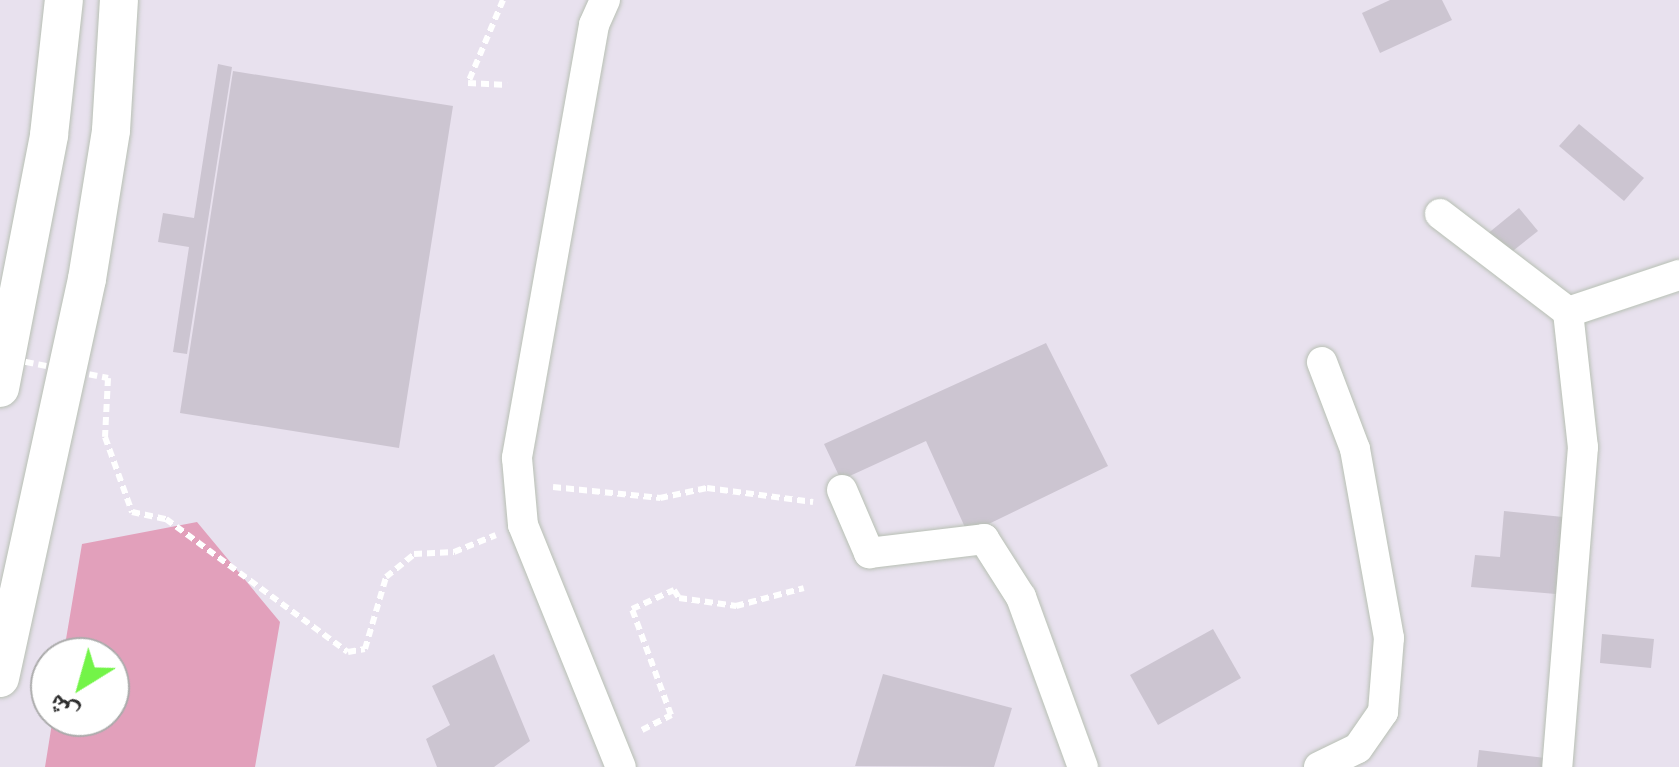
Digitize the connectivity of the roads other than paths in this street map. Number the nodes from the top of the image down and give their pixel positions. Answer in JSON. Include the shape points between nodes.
{"nodes":[{"id":1,"x":64,"y":0,"type":"edge"},
{"id":2,"x":120,"y":0,"type":"edge"},
{"id":3,"x":605,"y":0,"type":"edge"},
{"id":4,"x":1440,"y":214,"type":"dead end"},
{"id":5,"x":1679,"y":275,"type":"edge"},
{"id":6,"x":1568,"y":312,"type":"junction"},
{"id":7,"x":1322,"y":362,"type":"dead end"},
{"id":8,"x":0,"y":388,"type":"edge"},
{"id":9,"x":846,"y":498,"type":"road end"},
{"id":10,"x":0,"y":678,"type":"edge"},
{"id":11,"x":621,"y":767,"type":"edge"},
{"id":12,"x":1083,"y":767,"type":"edge"},
{"id":13,"x":1319,"y":767,"type":"edge"},
{"id":14,"x":1557,"y":767,"type":"edge"}],
"edges":[{"from":1,"to":8,"type":"street","via":[[49,135]]},
{"from":2,"to":10,"type":"street","via":[[111,130],[87,279]]},
{"from":3,"to":11,"type":"street","via":[[594,25],[516,458],[523,525]]},
{"from":4,"to":6,"type":"street"},
{"from":5,"to":6,"type":"street"},
{"from":6,"to":14,"type":"street","via":[[1582,447]]},
{"from":7,"to":13,"type":"street","via":[[1355,450],[1389,638],[1383,712],[1358,748]]},
{"from":9,"to":12,"type":"street","via":[[869,553],[984,539],[1022,598]]}]}
